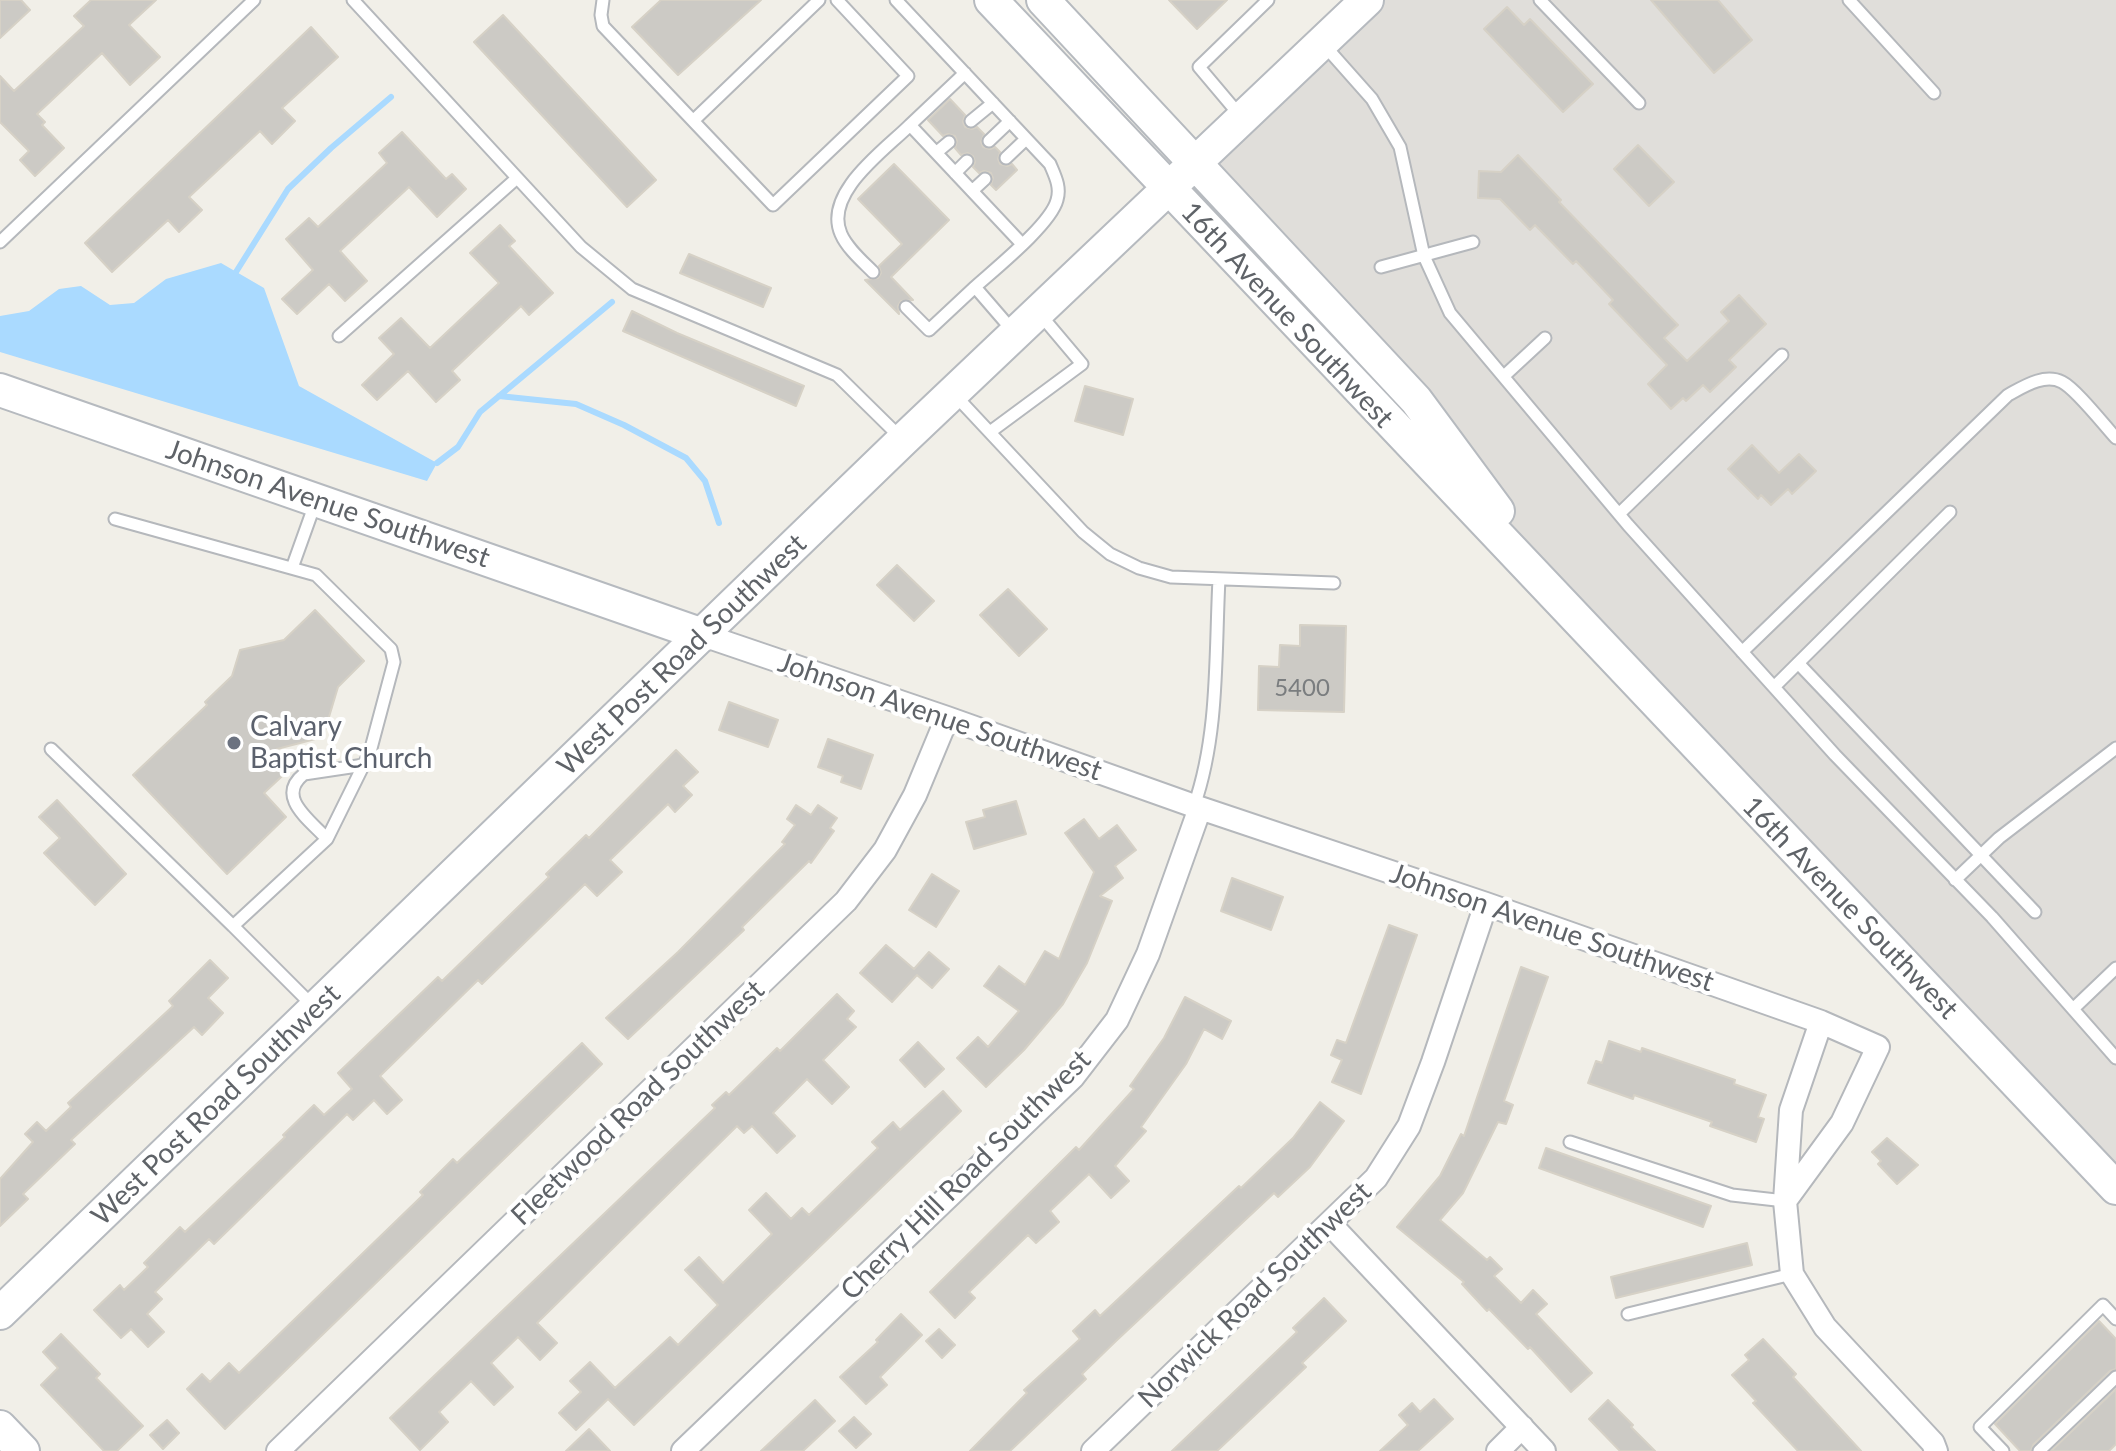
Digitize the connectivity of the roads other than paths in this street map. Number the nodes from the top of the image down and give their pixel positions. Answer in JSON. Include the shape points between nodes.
{"nodes":[{"id":1,"x":254,"y":0,"type":"edge"},
{"id":2,"x":353,"y":0,"type":"edge"},
{"id":3,"x":603,"y":0,"type":"edge"},
{"id":4,"x":819,"y":0,"type":"edge"},
{"id":5,"x":837,"y":0,"type":"edge"},
{"id":6,"x":896,"y":0,"type":"edge"},
{"id":7,"x":991,"y":0,"type":"edge"},
{"id":8,"x":1043,"y":0,"type":"edge"},
{"id":9,"x":1268,"y":0,"type":"edge"},
{"id":10,"x":1367,"y":0,"type":"edge"},
{"id":11,"x":1540,"y":0,"type":"edge"},
{"id":12,"x":1849,"y":0,"type":"edge"},
{"id":13,"x":1322,"y":42,"type":"junction"},
{"id":14,"x":965,"y":73,"type":"junction"},
{"id":15,"x":1934,"y":93,"type":"dead end"},
{"id":16,"x":993,"y":103,"type":"junction"},
{"id":17,"x":1639,"y":103,"type":"dead end"},
{"id":18,"x":1242,"y":118,"type":"junction"},
{"id":19,"x":694,"y":120,"type":"junction"},
{"id":20,"x":971,"y":121,"type":"dead end"},
{"id":21,"x":1010,"y":121,"type":"junction"},
{"id":22,"x":910,"y":125,"type":"junction"},
{"id":23,"x":1026,"y":139,"type":"junction"},
{"id":24,"x":989,"y":141,"type":"dead end"},
{"id":25,"x":949,"y":142,"type":"dead end"},
{"id":26,"x":937,"y":152,"type":"junction"},
{"id":27,"x":1006,"y":158,"type":"dead end"},
{"id":28,"x":967,"y":161,"type":"dead end"},
{"id":29,"x":1195,"y":163,"type":"junction"},
{"id":30,"x":955,"y":173,"type":"junction"},
{"id":31,"x":517,"y":178,"type":"junction"},
{"id":32,"x":985,"y":179,"type":"dead end"},
{"id":33,"x":1168,"y":189,"type":"junction"},
{"id":34,"x":972,"y":191,"type":"junction"},
{"id":35,"x":0,"y":242,"type":"edge"},
{"id":36,"x":1473,"y":242,"type":"dead end"},
{"id":37,"x":1021,"y":243,"type":"junction"},
{"id":38,"x":1424,"y":256,"type":"junction"},
{"id":39,"x":1381,"y":267,"type":"dead end"},
{"id":40,"x":873,"y":272,"type":"dead end"},
{"id":41,"x":975,"y":287,"type":"junction"},
{"id":42,"x":906,"y":307,"type":"dead end"},
{"id":43,"x":1028,"y":324,"type":"junction"},
{"id":44,"x":339,"y":336,"type":"dead end"},
{"id":45,"x":1545,"y":338,"type":"dead end"},
{"id":46,"x":1782,"y":355,"type":"dead end"},
{"id":47,"x":1504,"y":376,"type":"junction"},
{"id":48,"x":0,"y":390,"type":"edge"},
{"id":49,"x":953,"y":393,"type":"junction"},
{"id":50,"x":990,"y":432,"type":"junction"},
{"id":51,"x":2116,"y":438,"type":"edge"},
{"id":52,"x":903,"y":440,"type":"junction"},
{"id":53,"x":316,"y":500,"type":"junction"},
{"id":54,"x":1950,"y":512,"type":"dead end"},
{"id":55,"x":1619,"y":514,"type":"junction"},
{"id":56,"x":115,"y":519,"type":"dead end"},
{"id":57,"x":292,"y":568,"type":"junction"},
{"id":58,"x":1219,"y":579,"type":"junction"},
{"id":59,"x":1334,"y":583,"type":"dead end"},
{"id":60,"x":1585,"y":628,"type":"junction"},
{"id":61,"x":703,"y":635,"type":"junction"},
{"id":62,"x":1742,"y":652,"type":"junction"},
{"id":63,"x":1798,"y":663,"type":"junction"},
{"id":64,"x":1774,"y":687,"type":"junction"},
{"id":65,"x":947,"y":718,"type":"junction"},
{"id":66,"x":2116,"y":748,"type":"edge"},
{"id":67,"x":51,"y":749,"type":"dead end"},
{"id":68,"x":364,"y":765,"type":"junction"},
{"id":69,"x":1197,"y":807,"type":"junction"},
{"id":70,"x":327,"y":839,"type":"junction"},
{"id":71,"x":1981,"y":857,"type":"junction"},
{"id":72,"x":1955,"y":880,"type":"junction"},
{"id":73,"x":1486,"y":904,"type":"junction"},
{"id":74,"x":2035,"y":912,"type":"dead end"},
{"id":75,"x":233,"y":926,"type":"junction"},
{"id":76,"x":2116,"y":968,"type":"edge"},
{"id":77,"x":315,"y":1009,"type":"junction"},
{"id":78,"x":2073,"y":1009,"type":"junction"},
{"id":79,"x":1821,"y":1022,"type":"junction"},
{"id":80,"x":2116,"y":1058,"type":"edge"},
{"id":81,"x":1570,"y":1142,"type":"dead end"},
{"id":82,"x":2116,"y":1188,"type":"edge"},
{"id":83,"x":1785,"y":1201,"type":"junction"},
{"id":84,"x":1331,"y":1225,"type":"junction"},
{"id":85,"x":1792,"y":1274,"type":"junction"},
{"id":86,"x":0,"y":1313,"type":"edge"},
{"id":87,"x":1628,"y":1314,"type":"dead end"},
{"id":88,"x":2116,"y":1319,"type":"edge"},
{"id":89,"x":2116,"y":1377,"type":"edge"},
{"id":90,"x":0,"y":1427,"type":"edge"},
{"id":91,"x":1522,"y":1427,"type":"junction"},
{"id":92,"x":23,"y":1451,"type":"edge"},
{"id":93,"x":278,"y":1451,"type":"edge"},
{"id":94,"x":683,"y":1451,"type":"edge"},
{"id":95,"x":1093,"y":1451,"type":"edge"},
{"id":96,"x":1498,"y":1451,"type":"edge"},
{"id":97,"x":1544,"y":1451,"type":"edge"},
{"id":98,"x":1936,"y":1451,"type":"edge"},
{"id":99,"x":2003,"y":1451,"type":"edge"},
{"id":100,"x":2039,"y":1451,"type":"edge"}],
"edges":[{"from":1,"to":35,"type":"lane"},
{"from":2,"to":31,"type":"lane"},
{"from":3,"to":19,"type":"lane","via":[[603,26]]},
{"from":4,"to":19,"type":"lane"},
{"from":5,"to":19,"type":"lane","via":[[908,76],[773,205]]},
{"from":6,"to":14,"type":"lane"},
{"from":7,"to":33,"type":"street","name":"16th Avenue Southwest"},
{"from":8,"to":29,"type":"street","name":"16th Avenue Southwest"},
{"from":9,"to":18,"type":"lane","via":[[1199,67]]},
{"from":10,"to":13,"type":"street","name":"West Post Road Southwest"},
{"from":11,"to":17,"type":"lane"},
{"from":12,"to":15,"type":"lane"},
{"from":13,"to":18,"type":"street","name":"West Post Road Southwest"},
{"from":13,"to":38,"type":"lane","via":[[1372,99],[1400,147]]},
{"from":14,"to":16,"type":"lane"},
{"from":14,"to":22,"type":"lane"},
{"from":16,"to":20,"type":"lane"},
{"from":16,"to":21,"type":"lane"},
{"from":18,"to":29,"type":"street","name":"West Post Road Southwest"},
{"from":21,"to":23,"type":"lane"},
{"from":21,"to":24,"type":"lane"},
{"from":22,"to":26,"type":"lane"},
{"from":22,"to":40,"type":"lane","via":[[853,181],[838,207],[841,235]]},
{"from":23,"to":27,"type":"lane"},
{"from":23,"to":37,"type":"lane","via":[[1050,164],[1058,192],[1050,217]]},
{"from":25,"to":26,"type":"lane"},
{"from":26,"to":30,"type":"lane"},
{"from":28,"to":30,"type":"lane"},
{"from":29,"to":33,"type":"street","name":"West Post Road Southwest"},
{"from":29,"to":60,"type":"street","name":"16th Avenue Southwest","via":[[1416,400]]},
{"from":30,"to":34,"type":"lane"},
{"from":31,"to":44,"type":"lane"},
{"from":31,"to":52,"type":"lane","via":[[581,247],[632,289],[837,375]]},
{"from":32,"to":34,"type":"lane"},
{"from":33,"to":43,"type":"street","name":"West Post Road Southwest"},
{"from":33,"to":60,"type":"street","name":"16th Avenue Southwest"},
{"from":34,"to":37,"type":"lane"},
{"from":36,"to":38,"type":"lane"},
{"from":37,"to":41,"type":"lane"},
{"from":38,"to":39,"type":"lane"},
{"from":38,"to":47,"type":"lane","via":[[1450,313]]},
{"from":41,"to":42,"type":"lane","via":[[929,330]]},
{"from":41,"to":43,"type":"lane"},
{"from":43,"to":49,"type":"street","name":"West Post Road Southwest"},
{"from":43,"to":50,"type":"lane","via":[[1082,364]]},
{"from":45,"to":47,"type":"lane"},
{"from":46,"to":55,"type":"lane"},
{"from":47,"to":55,"type":"lane"},
{"from":48,"to":53,"type":"street","name":"Johnson Avenue Southwest"},
{"from":49,"to":50,"type":"lane"},
{"from":49,"to":52,"type":"street","name":"West Post Road Southwest"},
{"from":50,"to":58,"type":"lane","via":[[1110,554],[1171,577]]},
{"from":51,"to":62,"type":"lane","via":[[2062,382],[2045,379],[2008,395]]},
{"from":52,"to":61,"type":"street","name":"West Post Road Southwest"},
{"from":53,"to":57,"type":"lane"},
{"from":53,"to":61,"type":"street","name":"Johnson Avenue Southwest"},
{"from":54,"to":63,"type":"lane"},
{"from":55,"to":62,"type":"lane"},
{"from":56,"to":57,"type":"lane"},
{"from":57,"to":68,"type":"lane","via":[[316,575],[391,649],[394,662]]},
{"from":58,"to":59,"type":"lane"},
{"from":58,"to":69,"type":"lane","via":[[1210,747]]},
{"from":60,"to":82,"type":"street","name":"16th Avenue Southwest"},
{"from":61,"to":65,"type":"street","name":"Johnson Avenue Southwest"},
{"from":61,"to":77,"type":"street","name":"West Post Road Southwest"},
{"from":62,"to":64,"type":"lane"},
{"from":63,"to":64,"type":"lane"},
{"from":63,"to":71,"type":"lane"},
{"from":64,"to":72,"type":"lane"},
{"from":65,"to":69,"type":"street","name":"Johnson Avenue Southwest"},
{"from":65,"to":93,"type":"street","name":"Fleetwood Road Southwest","via":[[885,850],[846,901]]},
{"from":66,"to":71,"type":"lane"},
{"from":67,"to":75,"type":"lane"},
{"from":68,"to":70,"type":"lane"},
{"from":68,"to":70,"type":"lane","via":[[304,774],[291,789],[297,808]]},
{"from":69,"to":73,"type":"street","name":"Johnson Avenue Southwest"},
{"from":69,"to":94,"type":"street","name":"Cherry Hill Road Southwest","via":[[1148,954],[1117,1020],[1073,1077]]},
{"from":70,"to":75,"type":"lane"},
{"from":71,"to":72,"type":"lane"},
{"from":71,"to":74,"type":"lane"},
{"from":72,"to":78,"type":"lane"},
{"from":73,"to":79,"type":"street","name":"Johnson Avenue Southwest"},
{"from":73,"to":84,"type":"street","name":"Norwick Road Southwest","via":[[1409,1126],[1376,1178]]},
{"from":75,"to":77,"type":"lane"},
{"from":76,"to":78,"type":"lane"},
{"from":77,"to":86,"type":"street","name":"West Post Road Southwest"},
{"from":78,"to":80,"type":"lane"},
{"from":79,"to":83,"type":"street","via":[[1791,1110]]},
{"from":79,"to":83,"type":"street","name":"Johnson Avenue Southwest","via":[[1878,1047],[1842,1123]]},
{"from":81,"to":83,"type":"lane","via":[[1732,1195]]},
{"from":83,"to":85,"type":"street"},
{"from":84,"to":91,"type":"street"},
{"from":84,"to":95,"type":"street","name":"Norwick Road Southwest"},
{"from":85,"to":87,"type":"lane"},
{"from":85,"to":98,"type":"street","via":[[1825,1327]]},
{"from":88,"to":99,"type":"lane","via":[[2103,1305],[1980,1427]]},
{"from":89,"to":100,"type":"lane"},
{"from":90,"to":92,"type":"street"},
{"from":91,"to":96,"type":"street"},
{"from":91,"to":97,"type":"street"}]}
